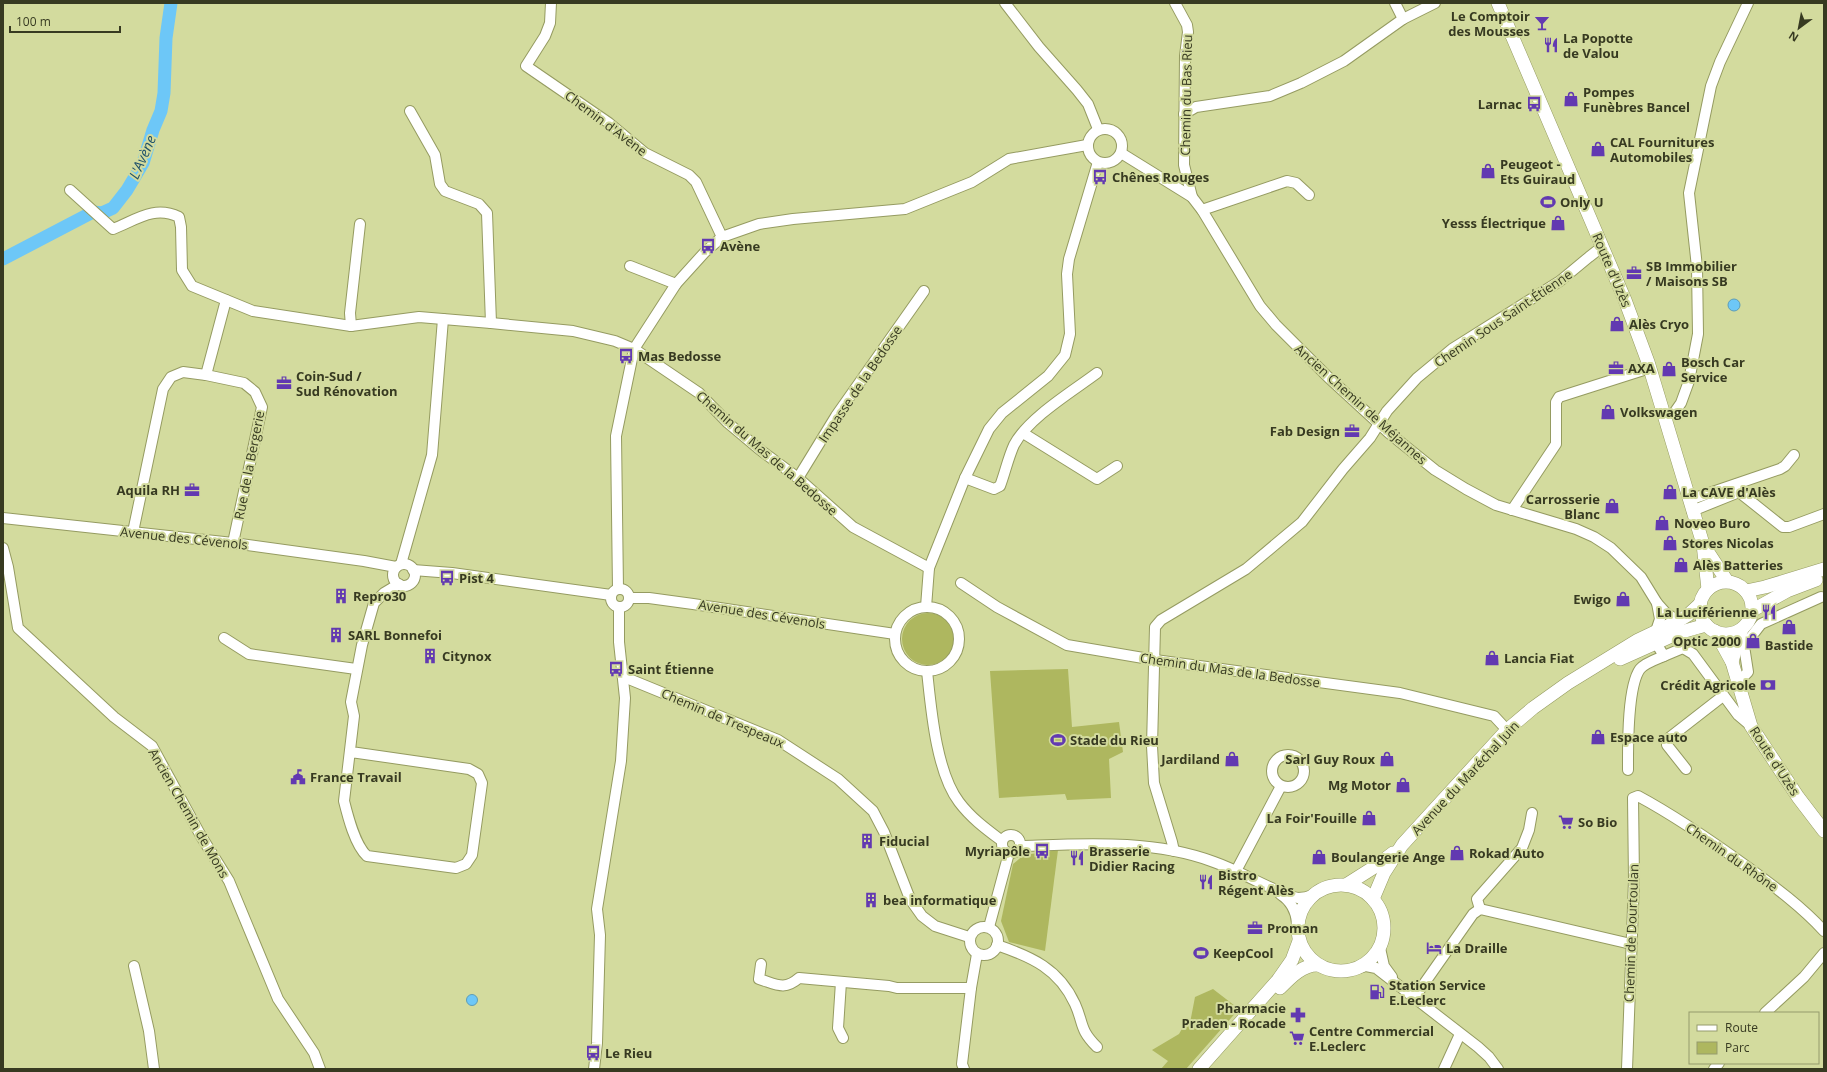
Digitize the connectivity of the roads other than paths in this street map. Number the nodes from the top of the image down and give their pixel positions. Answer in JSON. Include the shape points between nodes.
{"nodes":[{"id":1,"x":551,"y":3,"type":"edge"},
{"id":2,"x":1005,"y":3,"type":"edge"},
{"id":3,"x":1175,"y":3,"type":"edge"},
{"id":4,"x":1395,"y":3,"type":"edge"},
{"id":5,"x":1435,"y":3,"type":"edge"},
{"id":6,"x":1498,"y":3,"type":"edge"},
{"id":7,"x":1748,"y":3,"type":"edge"},
{"id":8,"x":1403,"y":19,"type":"junction"},
{"id":9,"x":410,"y":111,"type":"dead end"},
{"id":10,"x":1184,"y":114,"type":"junction"},
{"id":11,"x":1098,"y":129,"type":"junction"},
{"id":12,"x":1087,"y":145,"type":"junction"},
{"id":13,"x":1120,"y":153,"type":"junction"},
{"id":14,"x":1098,"y":162,"type":"junction"},
{"id":15,"x":1184,"y":165,"type":"joint"},
{"id":16,"x":70,"y":190,"type":"dead end"},
{"id":17,"x":1309,"y":194,"type":"dead end"},
{"id":18,"x":1192,"y":197,"type":"junction"},
{"id":19,"x":1202,"y":210,"type":"junction"},
{"id":20,"x":360,"y":224,"type":"dead end"},
{"id":21,"x":722,"y":237,"type":"junction"},
{"id":22,"x":1603,"y":250,"type":"junction"},
{"id":23,"x":630,"y":266,"type":"dead end"},
{"id":24,"x":676,"y":284,"type":"junction"},
{"id":25,"x":924,"y":291,"type":"dead end"},
{"id":26,"x":226,"y":300,"type":"junction"},
{"id":27,"x":443,"y":319,"type":"junction"},
{"id":28,"x":491,"y":323,"type":"junction"},
{"id":29,"x":351,"y":326,"type":"junction"},
{"id":30,"x":634,"y":349,"type":"junction"},
{"id":31,"x":1650,"y":368,"type":"junction"},
{"id":32,"x":1097,"y":373,"type":"dead end"},
{"id":33,"x":206,"y":375,"type":"junction"},
{"id":34,"x":1665,"y":417,"type":"junction"},
{"id":35,"x":1379,"y":423,"type":"junction"},
{"id":36,"x":1022,"y":433,"type":"junction"},
{"id":37,"x":1794,"y":455,"type":"dead end"},
{"id":38,"x":1117,"y":466,"type":"dead end"},
{"id":39,"x":798,"y":478,"type":"junction"},
{"id":40,"x":965,"y":478,"type":"junction"},
{"id":41,"x":1738,"y":488,"type":"junction"},
{"id":42,"x":1691,"y":505,"type":"junction"},
{"id":43,"x":1512,"y":510,"type":"junction"},
{"id":44,"x":1824,"y":514,"type":"edge"},
{"id":45,"x":3,"y":518,"type":"edge"},
{"id":46,"x":133,"y":532,"type":"junction"},
{"id":47,"x":233,"y":543,"type":"junction"},
{"id":48,"x":1703,"y":544,"type":"junction"},
{"id":49,"x":3,"y":548,"type":"edge"},
{"id":50,"x":929,"y":568,"type":"junction"},
{"id":51,"x":1824,"y":569,"type":"edge"},
{"id":52,"x":397,"y":574,"type":"junction"},
{"id":53,"x":413,"y":574,"type":"junction"},
{"id":54,"x":1820,"y":579,"type":"edge"},
{"id":55,"x":1727,"y":581,"type":"junction"},
{"id":56,"x":961,"y":583,"type":"dead end"},
{"id":57,"x":1708,"y":589,"type":"junction"},
{"id":58,"x":1746,"y":591,"type":"junction"},
{"id":59,"x":615,"y":592,"type":"junction"},
{"id":60,"x":1823,"y":596,"type":"edge"},
{"id":61,"x":630,"y":598,"type":"junction"},
{"id":62,"x":1657,"y":604,"type":"junction"},
{"id":63,"x":1700,"y":604,"type":"junction"},
{"id":64,"x":926,"y":607,"type":"junction"},
{"id":65,"x":619,"y":608,"type":"junction"},
{"id":66,"x":1753,"y":610,"type":"junction"},
{"id":67,"x":1678,"y":621,"type":"junction"},
{"id":68,"x":1710,"y":628,"type":"junction"},
{"id":69,"x":1742,"y":629,"type":"junction"},
{"id":70,"x":895,"y":634,"type":"junction"},
{"id":71,"x":1656,"y":637,"type":"junction"},
{"id":72,"x":224,"y":638,"type":"dead end"},
{"id":73,"x":1664,"y":656,"type":"junction"},
{"id":74,"x":1155,"y":660,"type":"junction"},
{"id":75,"x":1732,"y":662,"type":"junction"},
{"id":76,"x":356,"y":668,"type":"junction"},
{"id":77,"x":927,"y":671,"type":"junction"},
{"id":78,"x":624,"y":677,"type":"junction"},
{"id":79,"x":1738,"y":682,"type":"junction"},
{"id":80,"x":1723,"y":696,"type":"junction"},
{"id":81,"x":1750,"y":726,"type":"junction"},
{"id":82,"x":1507,"y":730,"type":"junction"},
{"id":83,"x":351,"y":752,"type":"junction"},
{"id":84,"x":1628,"y":770,"type":"dead end"},
{"id":85,"x":1686,"y":770,"type":"dead end"},
{"id":86,"x":1281,"y":786,"type":"dead end"},
{"id":87,"x":1633,"y":798,"type":"joint"},
{"id":88,"x":1532,"y":813,"type":"dead end"},
{"id":89,"x":1824,"y":831,"type":"edge"},
{"id":90,"x":1002,"y":840,"type":"junction"},
{"id":91,"x":1402,"y":845,"type":"junction"},
{"id":92,"x":1020,"y":846,"type":"junction"},
{"id":93,"x":1174,"y":851,"type":"junction"},
{"id":94,"x":1009,"y":853,"type":"junction"},
{"id":95,"x":1236,"y":871,"type":"junction"},
{"id":96,"x":1346,"y":885,"type":"junction"},
{"id":97,"x":1268,"y":887,"type":"junction"},
{"id":98,"x":1313,"y":895,"type":"junction"},
{"id":99,"x":1373,"y":899,"type":"junction"},
{"id":100,"x":1480,"y":909,"type":"junction"},
{"id":101,"x":1297,"y":923,"type":"junction"},
{"id":102,"x":990,"y":927,"type":"junction"},
{"id":103,"x":1824,"y":931,"type":"edge"},
{"id":104,"x":969,"y":937,"type":"junction"},
{"id":105,"x":1299,"y":941,"type":"junction"},
{"id":106,"x":1631,"y":944,"type":"junction"},
{"id":107,"x":997,"y":945,"type":"junction"},
{"id":108,"x":1380,"y":948,"type":"junction"},
{"id":109,"x":1824,"y":953,"type":"edge"},
{"id":110,"x":977,"y":954,"type":"junction"},
{"id":111,"x":761,"y":964,"type":"dead end"},
{"id":112,"x":1317,"y":965,"type":"junction"},
{"id":113,"x":134,"y":966,"type":"dead end"},
{"id":114,"x":1355,"y":970,"type":"junction"},
{"id":115,"x":841,"y":982,"type":"junction"},
{"id":116,"x":970,"y":988,"type":"junction"},
{"id":117,"x":1401,"y":988,"type":"junction"},
{"id":118,"x":1414,"y":998,"type":"junction"},
{"id":119,"x":1767,"y":1012,"type":"edge"},
{"id":120,"x":1460,"y":1034,"type":"junction"},
{"id":121,"x":842,"y":1038,"type":"dead end"},
{"id":122,"x":1097,"y":1047,"type":"dead end"},
{"id":123,"x":154,"y":1069,"type":"edge"},
{"id":124,"x":320,"y":1069,"type":"edge"},
{"id":125,"x":594,"y":1069,"type":"edge"},
{"id":126,"x":964,"y":1069,"type":"edge"},
{"id":127,"x":1199,"y":1069,"type":"edge"},
{"id":128,"x":1209,"y":1069,"type":"edge"},
{"id":129,"x":1444,"y":1069,"type":"edge"},
{"id":130,"x":1498,"y":1069,"type":"edge"},
{"id":131,"x":1627,"y":1069,"type":"edge"}],
"edges":[{"from":1,"to":21,"type":"street","name":"Chemin d'Avène","via":[[550,23],[545,36],[526,66],[609,123],[645,153],[689,175],[696,182]]},
{"from":2,"to":11,"type":"street","via":[[1038,47],[1088,104]]},
{"from":3,"to":10,"type":"street","name":"Chemin du Bas Rieu","via":[[1188,32]]},
{"from":4,"to":8,"type":"street"},
{"from":5,"to":8,"type":"street"},
{"from":6,"to":22,"type":"main road","name":"Route d'Uzès"},
{"from":7,"to":34,"type":"street","via":[[1711,86],[1689,193],[1697,267],[1698,334],[1690,381],[1682,403],[1674,413]]},
{"from":8,"to":10,"type":"street","via":[[1344,61],[1297,85],[1260,98],[1196,106]]},
{"from":9,"to":28,"type":"street","via":[[435,156],[440,184],[445,191],[479,204],[487,213]]},
{"from":10,"to":15,"type":"street","name":"Chemin du Bas Rieu"},
{"from":11,"to":12,"type":"street","via":[[1090,136]]},
{"from":11,"to":13,"type":"street","via":[[1104,128],[1115,132],[1122,142]]},
{"from":12,"to":14,"type":"street","via":[[1090,155]]},
{"from":12,"to":21,"type":"street","via":[[1009,159],[972,182],[905,209],[760,224]]},
{"from":13,"to":14,"type":"street","via":[[1114,161]]},
{"from":13,"to":18,"type":"street","name":"Ancien Chemin de Méjannes"},
{"from":14,"to":40,"type":"street","via":[[1069,259],[1067,274],[1070,334],[1065,355],[1048,376],[1002,413],[989,429]]},
{"from":15,"to":18,"type":"street","name":"Ancien Chemin de Méjannes"},
{"from":16,"to":26,"type":"street","name":"Chemin du Mas de la Bedosse","via":[[113,229],[146,214],[168,212],[179,217],[182,270],[192,286]]},
{"from":17,"to":19,"type":"street","via":[[1296,183],[1287,181]]},
{"from":18,"to":19,"type":"street","name":"Ancien Chemin de Méjannes"},
{"from":19,"to":35,"type":"street","name":"Ancien Chemin de Méjannes","via":[[1260,306],[1328,377]]},
{"from":20,"to":29,"type":"street","via":[[350,313]]},
{"from":21,"to":24,"type":"street"},
{"from":22,"to":31,"type":"main road","name":"Route d'Uzès"},
{"from":22,"to":35,"type":"street","name":"Chemin Sous Saint-Étienne","via":[[1598,250],[1560,281],[1452,349],[1417,378],[1387,410]]},
{"from":23,"to":24,"type":"street"},
{"from":24,"to":30,"type":"street"},
{"from":25,"to":39,"type":"street","name":"Impasse de la Bedosse","via":[[836,416]]},
{"from":26,"to":29,"type":"street","name":"Chemin du Mas de la Bedosse","via":[[253,311]]},
{"from":26,"to":33,"type":"street"},
{"from":27,"to":28,"type":"street","name":"Chemin du Mas de la Bedosse"},
{"from":27,"to":29,"type":"street","name":"Chemin du Mas de la Bedosse","via":[[419,317]]},
{"from":27,"to":52,"type":"street","via":[[432,455]]},
{"from":28,"to":30,"type":"street","name":"Chemin du Mas de la Bedosse","via":[[572,331],[616,341]]},
{"from":30,"to":39,"type":"street","name":"Chemin du Mas de la Bedosse","via":[[700,393],[728,423]]},
{"from":30,"to":59,"type":"street","via":[[616,436]]},
{"from":31,"to":34,"type":"main road","name":"Route d'Uzès"},
{"from":31,"to":43,"type":"street","via":[[1559,397],[1556,402],[1556,444]]},
{"from":32,"to":36,"type":"street","via":[[1046,411]]},
{"from":33,"to":46,"type":"street","name":"Rue de la Bergerie","via":[[183,372],[171,377],[162,389]]},
{"from":33,"to":47,"type":"street","name":"Rue de la Bergerie","via":[[244,383],[255,392],[262,407]]},
{"from":34,"to":42,"type":"main road","name":"Route d'Uzès"},
{"from":35,"to":43,"type":"street","name":"Ancien Chemin de Méjannes","via":[[1448,480],[1496,505]]},
{"from":35,"to":74,"type":"street","name":"Chemin Sous Saint-Étienne","via":[[1370,438],[1302,522],[1246,569],[1161,620],[1155,627]]},
{"from":36,"to":38,"type":"street","via":[[1097,479]]},
{"from":36,"to":40,"type":"street","via":[[1014,445],[1000,486],[994,489]]},
{"from":37,"to":41,"type":"street","via":[[1785,466]]},
{"from":39,"to":50,"type":"street","name":"Chemin du Mas de la Bedosse","via":[[853,527]]},
{"from":40,"to":50,"type":"street"},
{"from":41,"to":42,"type":"street"},
{"from":41,"to":44,"type":"street","via":[[1783,527],[1790,527]]},
{"from":42,"to":48,"type":"main road","name":"Route d'Uzès"},
{"from":43,"to":62,"type":"street","name":"Ancien Chemin de Méjannes","via":[[1576,529],[1606,544],[1636,572]]},
{"from":45,"to":46,"type":"street","name":"Avenue des Cévenols"},
{"from":46,"to":47,"type":"street","name":"Avenue des Cévenols"},
{"from":47,"to":52,"type":"street","name":"Avenue des Cévenols","via":[[364,561]]},
{"from":48,"to":55,"type":"main road","name":"Route d'Uzès"},
{"from":48,"to":57,"type":"main road","name":"Route d'Uzès"},
{"from":49,"to":124,"type":"street","name":"Ancien Chemin de Mons","via":[[18,628],[114,717],[152,746],[229,882],[278,999],[314,1053]]},
{"from":50,"to":64,"type":"street"},
{"from":51,"to":58,"type":"main road"},
{"from":52,"to":53,"type":"street","name":"Avenue des Cévenols","via":[[408,565]]},
{"from":52,"to":53,"type":"street","via":[[409,584]]},
{"from":52,"to":76,"type":"street","via":[[374,603]]},
{"from":53,"to":59,"type":"street","via":[[460,574]]},
{"from":54,"to":60,"type":"street"},
{"from":54,"to":66,"type":"main road","via":[[1787,592]]},
{"from":55,"to":57,"type":"main road","via":[[1714,584]]},
{"from":55,"to":58,"type":"main road","via":[[1734,582]]},
{"from":56,"to":74,"type":"street","name":"Chemin du Mas de la Bedosse","via":[[997,607],[1067,645]]},
{"from":57,"to":63,"type":"main road"},
{"from":58,"to":66,"type":"main road"},
{"from":59,"to":61,"type":"street","via":[[627,592]]},
{"from":59,"to":65,"type":"street","via":[[613,605]]},
{"from":60,"to":79,"type":"street","via":[[1761,624],[1744,646],[1748,672]]},
{"from":61,"to":65,"type":"street","via":[[625,606]]},
{"from":61,"to":70,"type":"street","name":"Avenue des Cévenols","via":[[649,598]]},
{"from":62,"to":67,"type":"street","name":"Ancien Chemin de Méjannes"},
{"from":62,"to":71,"type":"street","name":"Ancien Chemin de Méjannes","via":[[1660,619]]},
{"from":63,"to":67,"type":"main road","name":"Avenue du Maréchal Juin"},
{"from":63,"to":68,"type":"main road","via":[[1700,612]]},
{"from":64,"to":70,"type":"street","via":[[915,609],[906,615],[898,623]]},
{"from":64,"to":77,"type":"street","via":[[936,608],[949,616],[957,628],[959,638],[958,648],[950,661],[937,670]]},
{"from":65,"to":78,"type":"street","via":[[619,642]]},
{"from":66,"to":69,"type":"main road"},
{"from":67,"to":71,"type":"main road","name":"Avenue du Maréchal Juin"},
{"from":68,"to":69,"type":"main road","via":[[1729,634]]},
{"from":68,"to":71,"type":"main road","name":"Avenue du Maréchal Juin"},
{"from":68,"to":75,"type":"main road","name":"Route d'Uzès"},
{"from":69,"to":75,"type":"main road"},
{"from":70,"to":77,"type":"street","via":[[896,650],[905,663]]},
{"from":71,"to":73,"type":"street"},
{"from":71,"to":82,"type":"main road","name":"Avenue du Maréchal Juin","via":[[1638,640],[1568,683]]},
{"from":72,"to":76,"type":"street","via":[[249,654]]},
{"from":73,"to":80,"type":"street","via":[[1683,648],[1693,654]]},
{"from":73,"to":84,"type":"street","via":[[1641,668],[1635,677],[1628,723]]},
{"from":74,"to":82,"type":"street","name":"Chemin du Mas de la Bedosse","via":[[1400,693],[1494,716]]},
{"from":74,"to":93,"type":"street","name":"Chemin Sous Saint-Étienne","via":[[1152,746],[1154,783]]},
{"from":75,"to":79,"type":"main road","name":"Route d'Uzès"},
{"from":76,"to":83,"type":"street","via":[[351,702],[354,716]]},
{"from":77,"to":90,"type":"street","via":[[940,757],[946,777],[958,801],[977,822]]},
{"from":78,"to":104,"type":"street","name":"Chemin de Trespeaux","via":[[778,740],[838,779],[873,811],[884,832],[910,899],[922,916],[935,926]]},
{"from":78,"to":125,"type":"street","via":[[621,761],[597,909],[600,936]]},
{"from":79,"to":81,"type":"main road","name":"Route d'Uzès"},
{"from":80,"to":81,"type":"street"},
{"from":80,"to":85,"type":"street","via":[[1670,738],[1667,745]]},
{"from":81,"to":89,"type":"main road","name":"Route d'Uzès"},
{"from":82,"to":91,"type":"main road","name":"Avenue du Maréchal Juin"},
{"from":83,"to":83,"type":"street","via":[[344,801],[361,851],[367,856],[380,859],[456,868],[466,864],[472,855],[481,791],[482,783],[478,774],[469,769]]},
{"from":86,"to":95,"type":"street"},
{"from":87,"to":103,"type":"street","name":"Chemin du Rhône","via":[[1638,796],[1656,806],[1728,853],[1776,888]]},
{"from":87,"to":106,"type":"street","name":"Chemin de Dourtoulan","via":[[1634,880]]},
{"from":88,"to":100,"type":"street","via":[[1522,848],[1478,899]]},
{"from":90,"to":92,"type":"street","via":[[1012,834],[1019,840]]},
{"from":90,"to":94,"type":"street","via":[[1002,849]]},
{"from":91,"to":96,"type":"main road","name":"Avenue du Maréchal Juin"},
{"from":91,"to":99,"type":"main road","name":"Avenue du Maréchal Juin","via":[[1384,873]]},
{"from":92,"to":93,"type":"street","via":[[1125,845]]},
{"from":92,"to":94,"type":"street","via":[[1015,853]]},
{"from":93,"to":95,"type":"street","via":[[1213,861]]},
{"from":94,"to":102,"type":"street"},
{"from":95,"to":97,"type":"street"},
{"from":96,"to":98,"type":"main road","via":[[1323,888]]},
{"from":96,"to":99,"type":"main road","via":[[1361,890]]},
{"from":97,"to":98,"type":"street","via":[[1297,898]]},
{"from":97,"to":101,"type":"street","via":[[1292,904]]},
{"from":98,"to":101,"type":"main road","via":[[1305,903]]},
{"from":99,"to":108,"type":"main road","via":[[1384,922]]},
{"from":100,"to":106,"type":"street"},
{"from":100,"to":118,"type":"street","via":[[1473,914]]},
{"from":101,"to":105,"type":"main road"},
{"from":102,"to":104,"type":"street","via":[[980,927]]},
{"from":102,"to":107,"type":"street","via":[[998,937]]},
{"from":104,"to":110,"type":"street","via":[[970,947]]},
{"from":105,"to":112,"type":"main road","via":[[1303,950]]},
{"from":105,"to":127,"type":"main road","via":[[1292,960],[1278,980]]},
{"from":106,"to":131,"type":"street","name":"Chemin de Dourtoulan"},
{"from":107,"to":110,"type":"street","via":[[987,955]]},
{"from":107,"to":122,"type":"street","via":[[1044,965],[1055,974],[1076,1006],[1086,1035]]},
{"from":108,"to":114,"type":"main road","via":[[1374,957]]},
{"from":108,"to":117,"type":"street","via":[[1384,966]]},
{"from":109,"to":119,"type":"street","via":[[1804,977]]},
{"from":110,"to":116,"type":"street"},
{"from":111,"to":115,"type":"street","via":[[759,979],[785,986],[799,978]]},
{"from":112,"to":114,"type":"main road","via":[[1336,971]]},
{"from":112,"to":128,"type":"main road","via":[[1299,971],[1290,978]]},
{"from":113,"to":123,"type":"street"},
{"from":114,"to":117,"type":"street","via":[[1366,966],[1376,968]]},
{"from":115,"to":116,"type":"street","via":[[897,988]]},
{"from":115,"to":121,"type":"street","via":[[838,1028]]},
{"from":116,"to":126,"type":"street","via":[[962,1064]]},
{"from":117,"to":118,"type":"street"},
{"from":118,"to":120,"type":"street"},
{"from":120,"to":129,"type":"street"},
{"from":120,"to":130,"type":"street","via":[[1489,1057]]}]}
